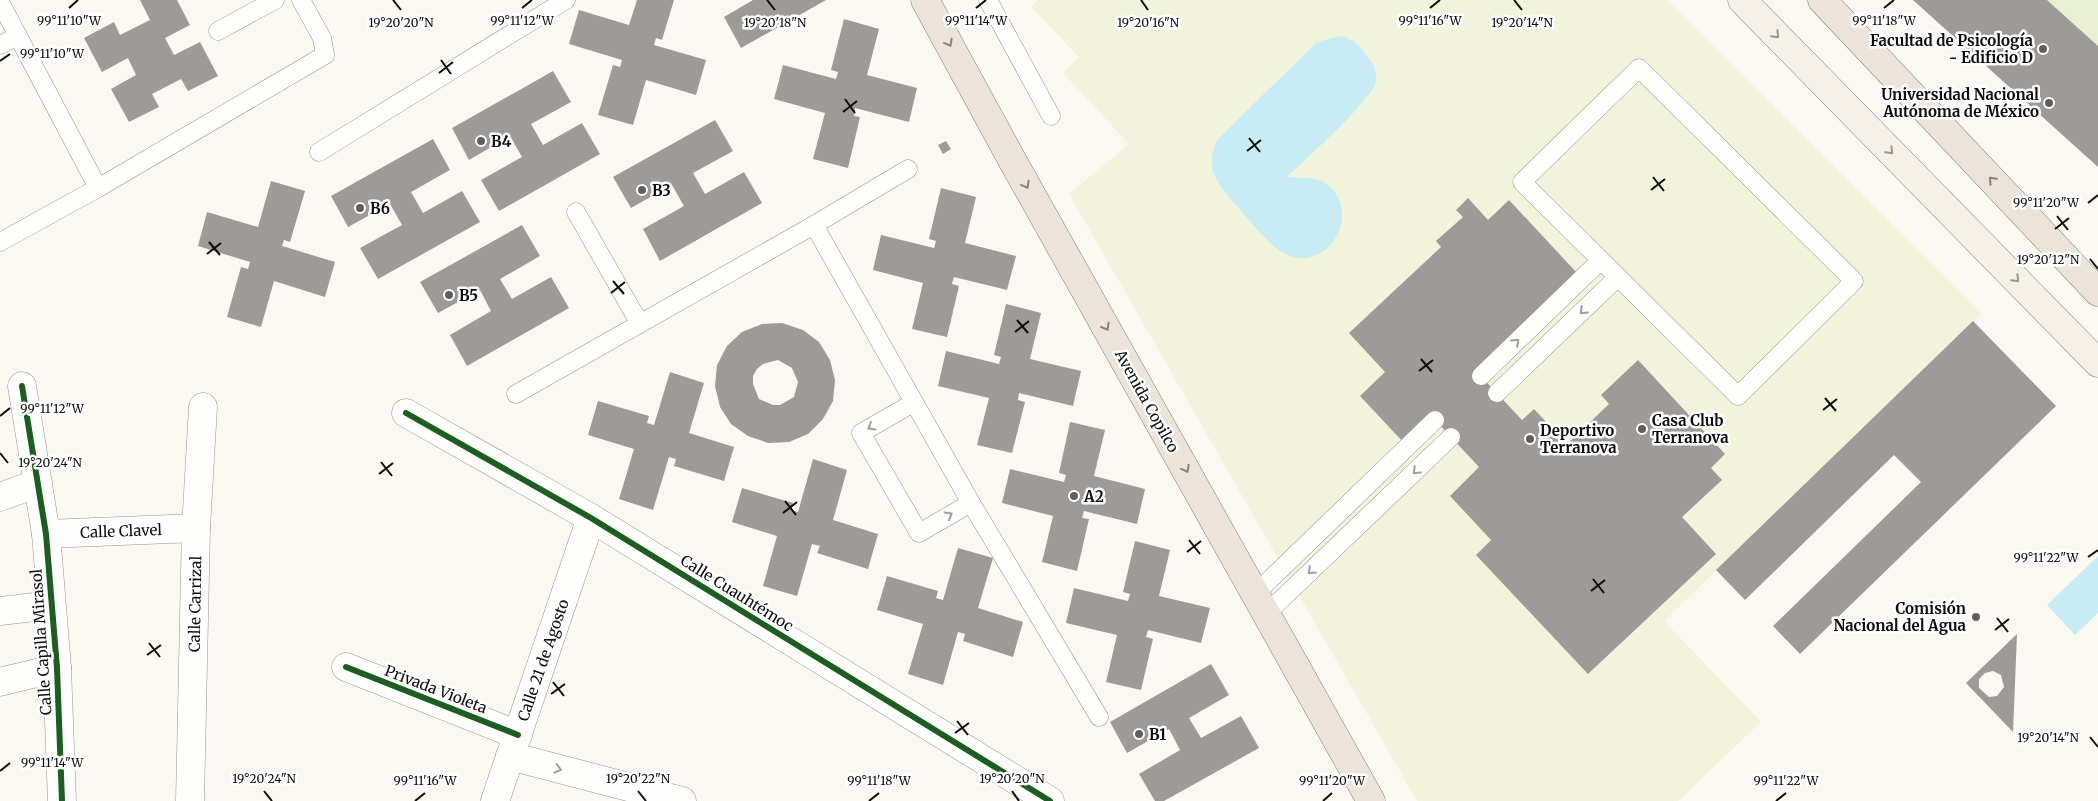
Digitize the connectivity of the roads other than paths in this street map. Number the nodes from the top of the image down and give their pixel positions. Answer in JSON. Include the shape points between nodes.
{"nodes":[{"id":1,"x":275,"y":0,"type":"edge"},
{"id":2,"x":301,"y":0,"type":"edge"},
{"id":3,"x":566,"y":0,"type":"edge"},
{"id":4,"x":925,"y":0,"type":"edge"},
{"id":5,"x":988,"y":0,"type":"edge"},
{"id":6,"x":1742,"y":0,"type":"edge"},
{"id":7,"x":1822,"y":0,"type":"edge"},
{"id":8,"x":0,"y":2,"type":"edge"},
{"id":9,"x":218,"y":31,"type":"dead end"},
{"id":10,"x":18,"y":36,"type":"junction"},
{"id":11,"x":0,"y":45,"type":"edge"},
{"id":12,"x":1051,"y":116,"type":"dead end"},
{"id":13,"x":319,"y":152,"type":"dead end"},
{"id":14,"x":908,"y":168,"type":"dead end"},
{"id":15,"x":98,"y":188,"type":"junction"},
{"id":16,"x":576,"y":212,"type":"dead end"},
{"id":17,"x":814,"y":226,"type":"junction"},
{"id":18,"x":0,"y":242,"type":"edge"},
{"id":19,"x":1601,"y":260,"type":"junction"},
{"id":20,"x":1618,"y":277,"type":"junction"},
{"id":21,"x":2098,"y":292,"type":"edge"},
{"id":22,"x":640,"y":324,"type":"junction"},
{"id":23,"x":2098,"y":363,"type":"edge"},
{"id":24,"x":1481,"y":376,"type":"dead end"},
{"id":25,"x":22,"y":386,"type":"dead end"},
{"id":26,"x":1497,"y":393,"type":"dead end"},
{"id":27,"x":516,"y":394,"type":"dead end"},
{"id":28,"x":913,"y":403,"type":"junction"},
{"id":29,"x":203,"y":407,"type":"dead end"},
{"id":30,"x":406,"y":413,"type":"dead end"},
{"id":31,"x":1435,"y":420,"type":"dead end"},
{"id":32,"x":1451,"y":437,"type":"dead end"},
{"id":33,"x":38,"y":483,"type":"junction"},
{"id":34,"x":0,"y":497,"type":"edge"},
{"id":35,"x":971,"y":503,"type":"junction"},
{"id":36,"x":591,"y":518,"type":"junction"},
{"id":37,"x":196,"y":528,"type":"junction"},
{"id":38,"x":46,"y":534,"type":"junction"},
{"id":39,"x":1261,"y":603,"type":"junction"},
{"id":40,"x":51,"y":605,"type":"junction"},
{"id":41,"x":0,"y":611,"type":"edge"},
{"id":42,"x":346,"y":667,"type":"dead end"},
{"id":43,"x":57,"y":668,"type":"junction"},
{"id":44,"x":0,"y":682,"type":"edge"},
{"id":45,"x":1099,"y":717,"type":"dead end"},
{"id":46,"x":514,"y":746,"type":"junction"},
{"id":47,"x":62,"y":801,"type":"edge"},
{"id":48,"x":190,"y":801,"type":"edge"},
{"id":49,"x":495,"y":801,"type":"edge"},
{"id":50,"x":682,"y":801,"type":"edge"},
{"id":51,"x":1050,"y":801,"type":"edge"},
{"id":52,"x":1371,"y":801,"type":"edge"}],
"edges":[{"from":1,"to":9,"type":"lane"},
{"from":2,"to":15,"type":"lane","via":[[322,38],[325,55]]},
{"from":3,"to":13,"type":"lane"},
{"from":4,"to":39,"type":"main road","name":"Avenida Copilco","one_way":true},
{"from":5,"to":12,"type":"lane"},
{"from":6,"to":23,"type":"main road","one_way":true},
{"from":21,"to":7,"type":"main road","one_way":true},
{"from":8,"to":10,"type":"lane"},
{"from":10,"to":11,"type":"lane"},
{"from":10,"to":15,"type":"lane"},
{"from":14,"to":17,"type":"lane"},
{"from":15,"to":18,"type":"lane"},
{"from":16,"to":22,"type":"lane"},
{"from":17,"to":22,"type":"lane"},
{"from":17,"to":28,"type":"lane"},
{"from":19,"to":20,"type":"lane"},
{"from":19,"to":20,"type":"lane","via":[[1522,182],[1639,68],[1854,281],[1738,396]]},
{"from":24,"to":19,"type":"lane","one_way":true},
{"from":20,"to":26,"type":"lane","one_way":true},
{"from":22,"to":27,"type":"lane"},
{"from":25,"to":33,"type":"street","name":"Calle Capilla Mirasol"},
{"from":28,"to":35,"type":"lane"},
{"from":28,"to":35,"type":"lane","one_way":true,"via":[[861,433],[918,533]]},
{"from":29,"to":37,"type":"street","name":"Calle Carrizal"},
{"from":30,"to":36,"type":"street","name":"Calle Cuauhtémoc"},
{"from":31,"to":39,"type":"lane"},
{"from":32,"to":39,"type":"lane","one_way":true},
{"from":33,"to":34,"type":"street"},
{"from":33,"to":38,"type":"street","name":"Calle Capilla Mirasol"},
{"from":35,"to":45,"type":"lane"},
{"from":36,"to":46,"type":"street","name":"Calle 21 de Agosto"},
{"from":36,"to":51,"type":"street","name":"Calle Cuauhtémoc"},
{"from":37,"to":38,"type":"street","name":"Calle Clavel"},
{"from":37,"to":48,"type":"street","name":"Calle Carrizal"},
{"from":38,"to":40,"type":"street","name":"Calle Capilla Mirasol"},
{"from":39,"to":52,"type":"main road","name":"Avenida Copilco"},
{"from":40,"to":41,"type":"street"},
{"from":40,"to":43,"type":"street","name":"Calle Capilla Mirasol"},
{"from":42,"to":46,"type":"street","name":"Privada Violeta"},
{"from":43,"to":44,"type":"street"},
{"from":43,"to":47,"type":"street","name":"Calle Capilla Mirasol"},
{"from":46,"to":49,"type":"street","name":"Calle 21 de Agosto"},
{"from":46,"to":50,"type":"street","name":"Privada Violeta","one_way":true}]}
